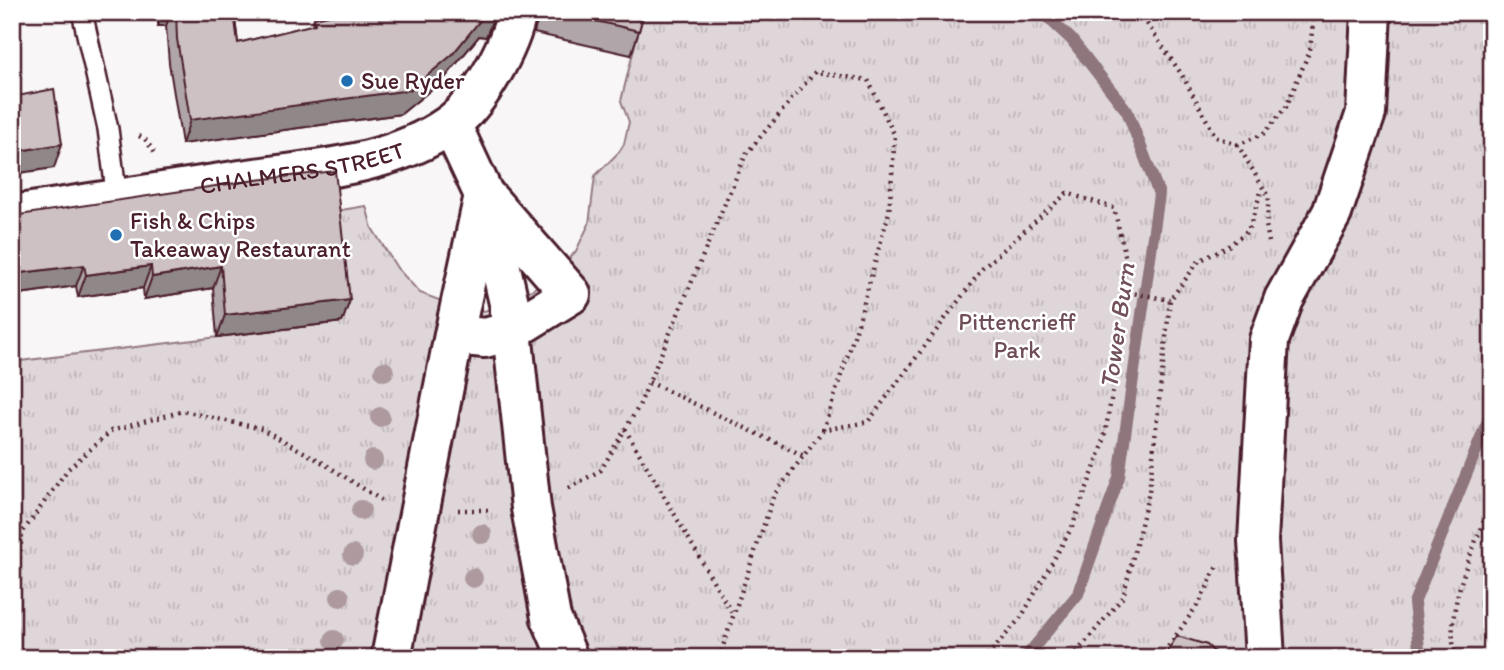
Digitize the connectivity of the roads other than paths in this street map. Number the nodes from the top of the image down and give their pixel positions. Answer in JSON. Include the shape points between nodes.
{"nodes":[{"id":1,"x":517,"y":12,"type":"edge"},
{"id":2,"x":1371,"y":12,"type":"edge"},
{"id":3,"x":83,"y":13,"type":"edge"},
{"id":4,"x":451,"y":124,"type":"junction"},
{"id":5,"x":484,"y":195,"type":"junction"},
{"id":6,"x":117,"y":199,"type":"junction"},
{"id":7,"x":12,"y":215,"type":"edge"},
{"id":8,"x":511,"y":331,"type":"junction"},
{"id":9,"x":454,"y":335,"type":"junction"},
{"id":10,"x":391,"y":658,"type":"edge"},
{"id":11,"x":568,"y":658,"type":"edge"},
{"id":12,"x":1265,"y":658,"type":"edge"}],
"edges":[{"from":1,"to":4,"type":"street","name":"CHALMERS STREET","via":[[486,85]]},
{"from":2,"to":12,"type":"street","via":[[1366,113],[1332,214],[1284,299],[1269,340],[1258,541]]},
{"from":3,"to":6,"type":"lane","via":[[108,129]]},
{"from":4,"to":5,"type":"street"},
{"from":4,"to":6,"type":"street","name":"CHALMERS STREET","via":[[399,151],[359,162]]},
{"from":5,"to":8,"type":"street"},
{"from":5,"to":8,"type":"street","via":[[571,294]]},
{"from":5,"to":9,"type":"street"},
{"from":6,"to":7,"type":"street","name":"CHALMERS STREET"},
{"from":8,"to":9,"type":"street","via":[[485,338]]},
{"from":8,"to":11,"type":"street","via":[[531,508],[551,618]]},
{"from":9,"to":10,"type":"street"}]}
